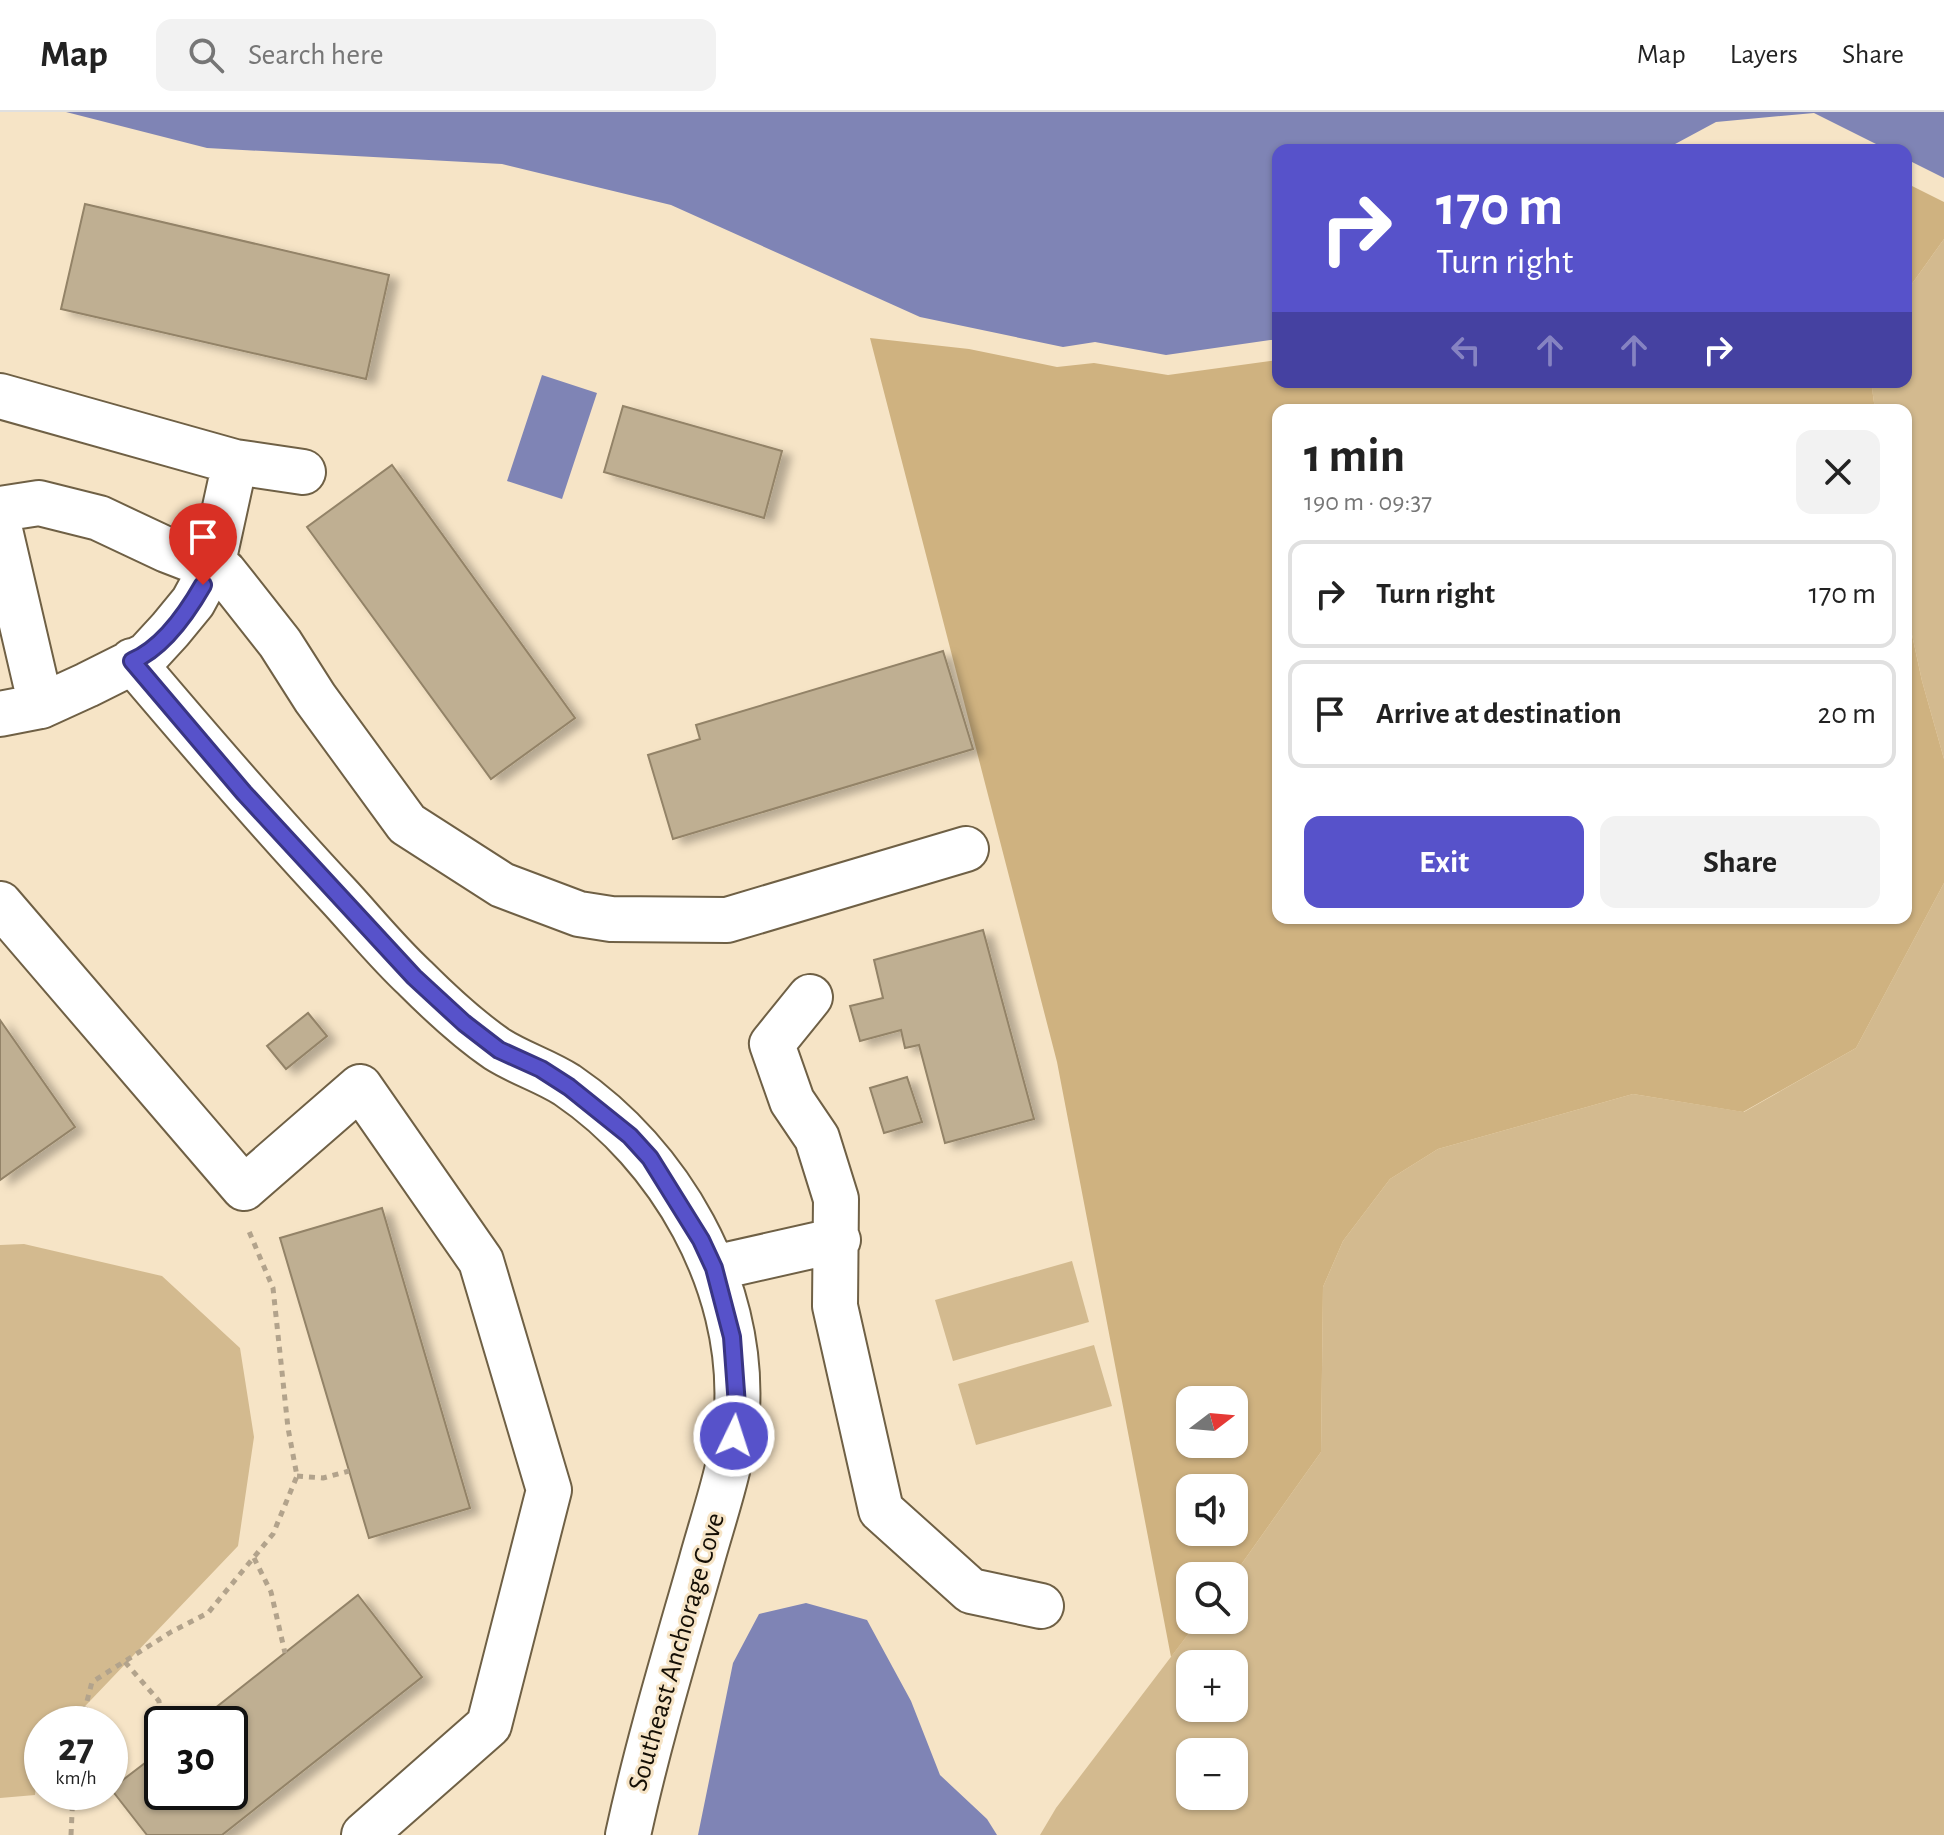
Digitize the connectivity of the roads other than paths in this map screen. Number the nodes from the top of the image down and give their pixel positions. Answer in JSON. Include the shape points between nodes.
{"nodes":[{"id":1,"x":0,"y":396,"type":"edge"},
{"id":2,"x":235,"y":462,"type":"junction"},
{"id":3,"x":303,"y":472,"type":"dead end"},
{"id":4,"x":0,"y":509,"type":"edge"},
{"id":5,"x":0,"y":530,"type":"edge"},
{"id":6,"x":212,"y":567,"type":"junction"},
{"id":7,"x":132,"y":661,"type":"junction"},
{"id":8,"x":21,"y":710,"type":"edge"},
{"id":9,"x":966,"y":849,"type":"dead end"},
{"id":10,"x":0,"y":904,"type":"edge"},
{"id":11,"x":810,"y":997,"type":"dead end"},
{"id":12,"x":838,"y":1240,"type":"junction"},
{"id":13,"x":714,"y":1268,"type":"junction"},
{"id":14,"x":1041,"y":1606,"type":"dead end"},
{"id":15,"x":364,"y":1835,"type":"edge"},
{"id":16,"x":628,"y":1835,"type":"edge"}],
"edges":[{"from":1,"to":2,"type":"street"},
{"from":2,"to":3,"type":"street"},
{"from":2,"to":6,"type":"street"},
{"from":4,"to":6,"type":"street","via":[[39,503],[99,518]]},
{"from":5,"to":8,"type":"street"},
{"from":6,"to":7,"type":"street","via":[[170,630],[147,655]]},
{"from":6,"to":9,"type":"street","via":[[224,572],[280,643],[407,824],[502,885],[579,914],[727,920]]},
{"from":7,"to":8,"type":"street"},
{"from":7,"to":13,"type":"street","name":"Southeast Anchorage Cove","via":[[244,793],[414,977],[499,1050],[569,1087],[630,1136],[650,1158]]},
{"from":10,"to":15,"type":"street","via":[[244,1188],[360,1087],[481,1261],[549,1490],[489,1725]]},
{"from":11,"to":12,"type":"street","via":[[772,1044],[792,1101],[817,1138],[836,1199]]},
{"from":12,"to":13,"type":"street"},
{"from":12,"to":14,"type":"street","via":[[835,1306],[881,1510],[971,1591]]},
{"from":13,"to":16,"type":"street","name":"Southeast Anchorage Cove","via":[[732,1337],[737,1406],[731,1465]]}]}
